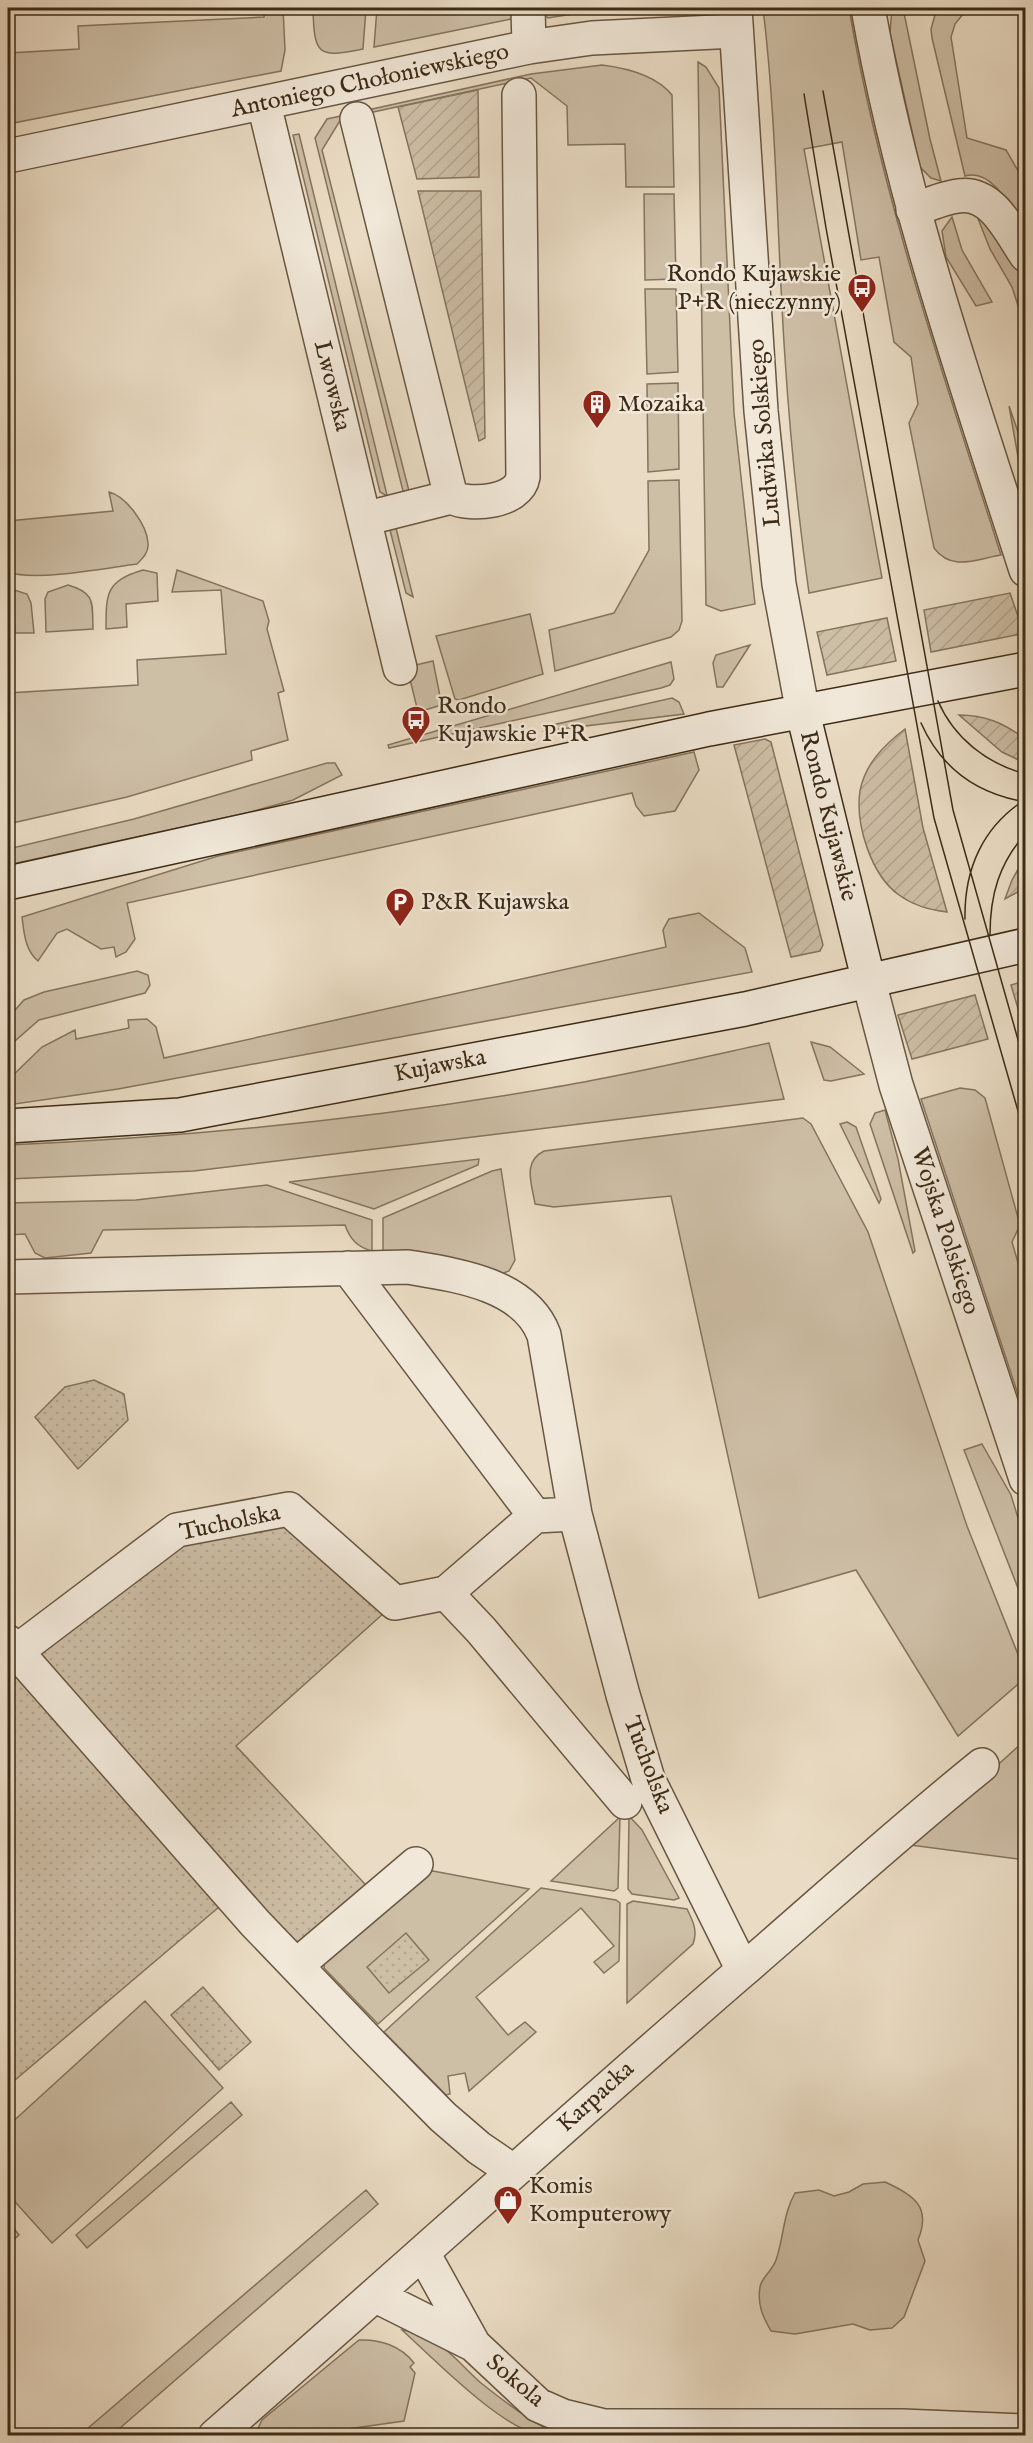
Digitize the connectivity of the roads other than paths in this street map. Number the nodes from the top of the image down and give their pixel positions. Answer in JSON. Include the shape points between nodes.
{"nodes":[{"id":1,"x":528,"y":8,"type":"edge"},
{"id":2,"x":868,"y":8,"type":"edge"},
{"id":3,"x":735,"y":19,"type":"edge"},
{"id":4,"x":529,"y":47,"type":"junction"},
{"id":5,"x":519,"y":95,"type":"dead end"},
{"id":6,"x":264,"y":104,"type":"junction"},
{"id":7,"x":357,"y":118,"type":"dead end"},
{"id":8,"x":8,"y":156,"type":"edge"},
{"id":9,"x":913,"y":210,"type":"junction"},
{"id":10,"x":1026,"y":255,"type":"edge"},
{"id":11,"x":451,"y":497,"type":"junction"},
{"id":12,"x":364,"y":519,"type":"junction"},
{"id":13,"x":1026,"y":570,"type":"edge"},
{"id":14,"x":400,"y":668,"type":"dead end"},
{"id":15,"x":1026,"y":669,"type":"edge"},
{"id":16,"x":803,"y":713,"type":"junction"},
{"id":17,"x":8,"y":883,"type":"edge"},
{"id":18,"x":1026,"y":945,"type":"edge"},
{"id":19,"x":869,"y":982,"type":"junction"},
{"id":20,"x":8,"y":1126,"type":"edge"},
{"id":21,"x":348,"y":1268,"type":"junction"},
{"id":22,"x":8,"y":1277,"type":"edge"},
{"id":23,"x":1026,"y":1479,"type":"edge"},
{"id":24,"x":575,"y":1514,"type":"junction"},
{"id":25,"x":535,"y":1516,"type":"junction"},
{"id":26,"x":446,"y":1593,"type":"junction"},
{"id":27,"x":12,"y":1646,"type":"edge"},
{"id":28,"x":982,"y":1765,"type":"dead end"},
{"id":29,"x":625,"y":1802,"type":"dead end"},
{"id":30,"x":416,"y":1864,"type":"dead end"},
{"id":31,"x":297,"y":1965,"type":"junction"},
{"id":32,"x":743,"y":1970,"type":"junction"},
{"id":33,"x":513,"y":2171,"type":"junction"},
{"id":34,"x":423,"y":2253,"type":"junction"},
{"id":35,"x":376,"y":2295,"type":"junction"},
{"id":36,"x":474,"y":2345,"type":"junction"},
{"id":37,"x":1026,"y":2430,"type":"edge"},
{"id":38,"x":215,"y":2436,"type":"edge"}],
"edges":[{"from":1,"to":4,"type":"street"},
{"from":2,"to":9,"type":"street"},
{"from":3,"to":4,"type":"street","name":"Antoniego Chołoniewskiego"},
{"from":3,"to":16,"type":"street","name":"Ludwika Solskiego","via":[[761,411],[779,584]]},
{"from":4,"to":6,"type":"street","name":"Antoniego Chołoniewskiego"},
{"from":5,"to":11,"type":"street","via":[[522,486],[514,493],[470,504]]},
{"from":6,"to":8,"type":"street","name":"Antoniego Chołoniewskiego"},
{"from":6,"to":12,"type":"street","name":"Lwowska"},
{"from":7,"to":11,"type":"street"},
{"from":9,"to":10,"type":"street","via":[[957,196],[976,198],[993,208]]},
{"from":9,"to":13,"type":"street"},
{"from":11,"to":12,"type":"street"},
{"from":12,"to":14,"type":"street","name":"Lwowska"},
{"from":15,"to":16,"type":"street","name":"Rondo Kujawskie"},
{"from":16,"to":17,"type":"street","via":[[709,729]]},
{"from":16,"to":19,"type":"street","name":"Rondo Kujawskie"},
{"from":18,"to":19,"type":"street"},
{"from":19,"to":20,"type":"street","name":"Kujawska","via":[[745,1010],[180,1114]]},
{"from":19,"to":23,"type":"street","name":"Wojska Polskiego","via":[[896,1084]]},
{"from":21,"to":22,"type":"street","name":"Tucholska"},
{"from":21,"to":24,"type":"street","name":"Tucholska","via":[[408,1267],[457,1275],[527,1307],[544,1335]]},
{"from":21,"to":25,"type":"street"},
{"from":24,"to":25,"type":"street"},
{"from":24,"to":32,"type":"street","name":"Tucholska","via":[[648,1779]]},
{"from":25,"to":26,"type":"street","name":"Tucholska"},
{"from":26,"to":27,"type":"street","name":"Tucholska","via":[[395,1603],[289,1509],[177,1530]]},
{"from":26,"to":29,"type":"street","name":"Tucholska"},
{"from":27,"to":31,"type":"street","name":"Tucholska","via":[[255,1923]]},
{"from":28,"to":32,"type":"street","name":"Karpacka","via":[[886,1842]]},
{"from":30,"to":31,"type":"street"},
{"from":31,"to":33,"type":"street","name":"Tucholska","via":[[443,2117]]},
{"from":32,"to":33,"type":"street","name":"Karpacka"},
{"from":33,"to":34,"type":"street","name":"Karpacka"},
{"from":34,"to":35,"type":"street","name":"Karpacka"},
{"from":34,"to":36,"type":"street","name":"Sokola"},
{"from":35,"to":36,"type":"street","name":"Sokola"},
{"from":35,"to":38,"type":"street","name":"Karpacka"},
{"from":36,"to":37,"type":"street","name":"Sokola","via":[[538,2405],[604,2426]]}]}
